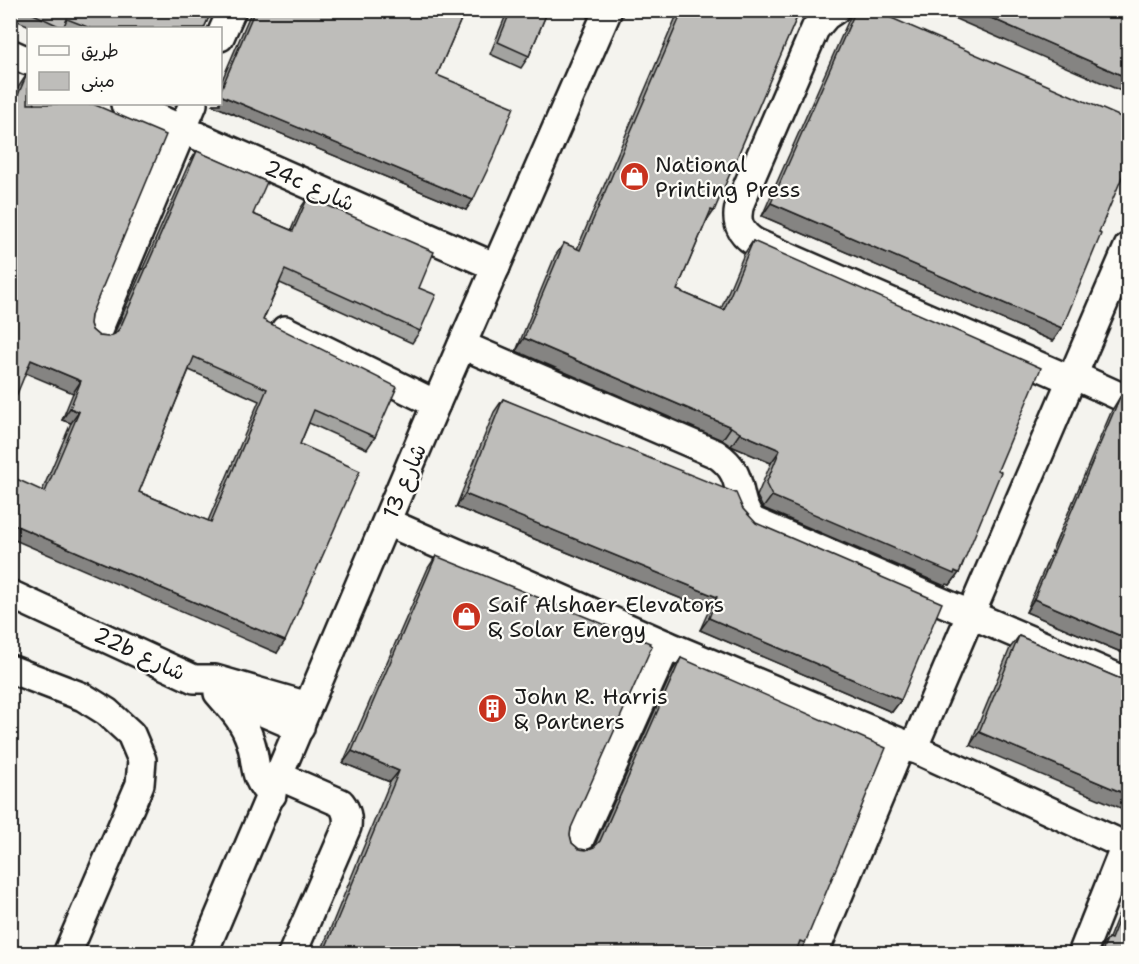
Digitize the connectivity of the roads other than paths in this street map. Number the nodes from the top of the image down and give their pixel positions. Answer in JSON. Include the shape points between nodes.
{"nodes":[{"id":1,"x":231,"y":10,"type":"edge"},
{"id":2,"x":608,"y":10,"type":"edge"},
{"id":3,"x":835,"y":10,"type":"edge"},
{"id":4,"x":222,"y":32,"type":"edge"},
{"id":5,"x":10,"y":53,"type":"edge"},
{"id":6,"x":27,"y":61,"type":"edge"},
{"id":7,"x":127,"y":105,"type":"edge"},
{"id":8,"x":193,"y":105,"type":"edge"},
{"id":9,"x":182,"y":129,"type":"junction"},
{"id":10,"x":1128,"y":247,"type":"edge"},
{"id":11,"x":496,"y":267,"type":"junction"},
{"id":12,"x":285,"y":330,"type":"edge"},
{"id":13,"x":97,"y":333,"type":"edge"},
{"id":14,"x":462,"y":345,"type":"junction"},
{"id":15,"x":1072,"y":377,"type":"junction"},
{"id":16,"x":1128,"y":400,"type":"edge"},
{"id":17,"x":436,"y":404,"type":"junction"},
{"id":18,"x":387,"y":522,"type":"junction"},
{"id":19,"x":10,"y":594,"type":"edge"},
{"id":20,"x":970,"y":614,"type":"junction"},
{"id":21,"x":667,"y":645,"type":"junction"},
{"id":22,"x":10,"y":669,"type":"edge"},
{"id":23,"x":194,"y":679,"type":"junction"},
{"id":24,"x":1128,"y":682,"type":"edge"},
{"id":25,"x":218,"y":693,"type":"junction"},
{"id":26,"x":304,"y":717,"type":"junction"},
{"id":27,"x":907,"y":746,"type":"junction"},
{"id":28,"x":275,"y":785,"type":"junction"},
{"id":29,"x":577,"y":846,"type":"edge"},
{"id":30,"x":1127,"y":847,"type":"edge"},
{"id":31,"x":67,"y":954,"type":"edge"},
{"id":32,"x":203,"y":954,"type":"edge"},
{"id":33,"x":292,"y":954,"type":"edge"},
{"id":34,"x":814,"y":954,"type":"edge"},
{"id":35,"x":1082,"y":954,"type":"edge"}],
"edges":[{"from":1,"to":4,"type":"street"},
{"from":2,"to":11,"type":"street","name":"شارع 13"},
{"from":3,"to":15,"type":"street","via":[[826,16],[811,39],[736,213],[745,237]]},
{"from":5,"to":6,"type":"street"},
{"from":7,"to":9,"type":"street","name":"24c شارع"},
{"from":8,"to":9,"type":"street"},
{"from":9,"to":11,"type":"street","name":"24c شارع"},
{"from":9,"to":13,"type":"street"},
{"from":10,"to":15,"type":"street"},
{"from":11,"to":14,"type":"street","name":"شارع 13"},
{"from":12,"to":17,"type":"street"},
{"from":14,"to":17,"type":"street","name":"شارع 13"},
{"from":14,"to":20,"type":"street","via":[[716,454],[732,467],[747,515],[753,521]]},
{"from":15,"to":16,"type":"street"},
{"from":15,"to":20,"type":"street"},
{"from":17,"to":18,"type":"street","name":"شارع 13"},
{"from":18,"to":21,"type":"street"},
{"from":18,"to":26,"type":"street","name":"شارع 13"},
{"from":19,"to":23,"type":"street","name":"22b شارع"},
{"from":20,"to":24,"type":"street"},
{"from":20,"to":27,"type":"street"},
{"from":21,"to":27,"type":"street"},
{"from":21,"to":29,"type":"street"},
{"from":22,"to":31,"type":"street","via":[[83,697],[107,712],[131,734],[142,760],[140,784]]},
{"from":23,"to":25,"type":"street"},
{"from":23,"to":26,"type":"street","name":"22b شارع","via":[[215,679]]},
{"from":25,"to":26,"type":"street"},
{"from":25,"to":28,"type":"street","via":[[247,731],[258,778]]},
{"from":26,"to":28,"type":"street","name":"شارع 13"},
{"from":27,"to":30,"type":"street"},
{"from":27,"to":34,"type":"street"},
{"from":28,"to":32,"type":"street","name":"شارع 13"},
{"from":28,"to":33,"type":"street","via":[[341,803],[348,818]]},
{"from":30,"to":35,"type":"street"}]}
